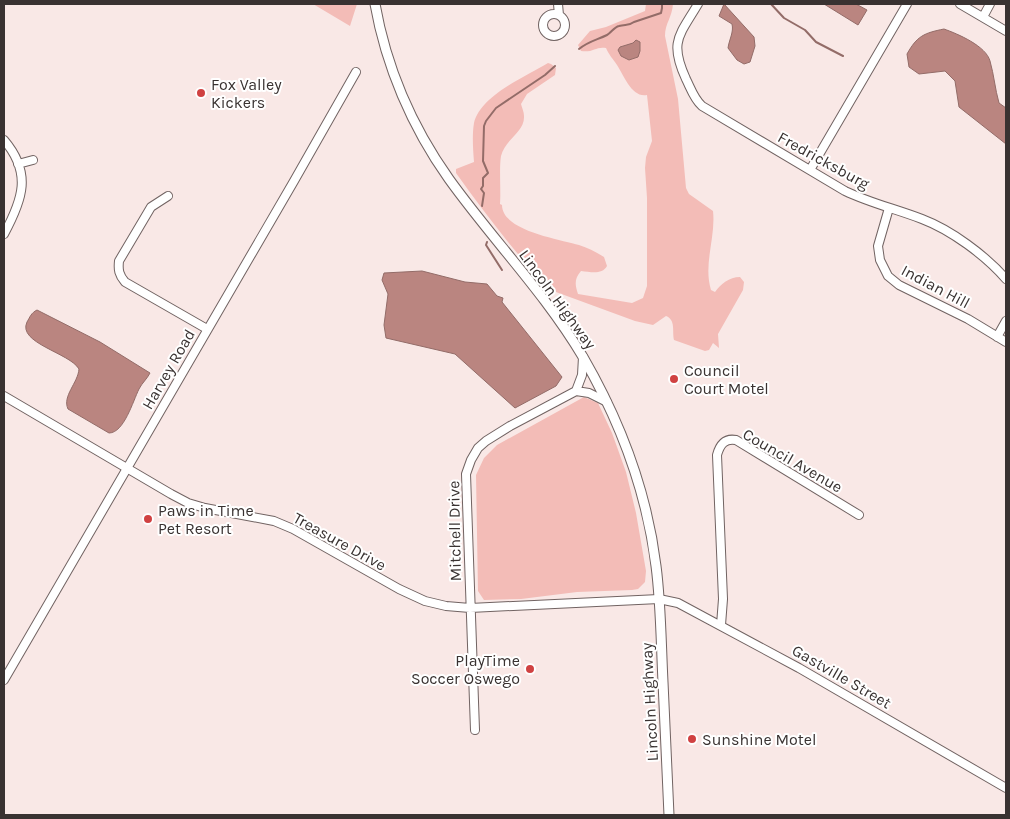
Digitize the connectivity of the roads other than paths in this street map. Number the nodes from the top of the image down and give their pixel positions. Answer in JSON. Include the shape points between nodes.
{"nodes":[{"id":1,"x":375,"y":4,"type":"edge"},
{"id":2,"x":558,"y":4,"type":"edge"},
{"id":3,"x":698,"y":4,"type":"edge"},
{"id":4,"x":907,"y":4,"type":"edge"},
{"id":5,"x":960,"y":4,"type":"edge"},
{"id":6,"x":990,"y":4,"type":"edge"},
{"id":7,"x":559,"y":15,"type":"dead end"},
{"id":8,"x":983,"y":17,"type":"junction"},
{"id":9,"x":1006,"y":31,"type":"edge"},
{"id":10,"x":356,"y":72,"type":"dead end"},
{"id":11,"x":4,"y":140,"type":"edge"},
{"id":12,"x":33,"y":160,"type":"dead end"},
{"id":13,"x":18,"y":164,"type":"junction"},
{"id":14,"x":810,"y":170,"type":"junction"},
{"id":15,"x":168,"y":196,"type":"dead end"},
{"id":16,"x":889,"y":208,"type":"junction"},
{"id":17,"x":4,"y":234,"type":"edge"},
{"id":18,"x":1006,"y":279,"type":"edge"},
{"id":19,"x":1006,"y":321,"type":"edge"},
{"id":20,"x":207,"y":329,"type":"junction"},
{"id":21,"x":997,"y":337,"type":"junction"},
{"id":22,"x":1006,"y":342,"type":"edge"},
{"id":23,"x":583,"y":357,"type":"junction"},
{"id":24,"x":576,"y":391,"type":"junction"},
{"id":25,"x":4,"y":396,"type":"edge"},
{"id":26,"x":607,"y":402,"type":"junction"},
{"id":27,"x":127,"y":468,"type":"junction"},
{"id":28,"x":859,"y":515,"type":"dead end"},
{"id":29,"x":659,"y":599,"type":"junction"},
{"id":30,"x":470,"y":608,"type":"junction"},
{"id":31,"x":721,"y":625,"type":"junction"},
{"id":32,"x":4,"y":680,"type":"edge"},
{"id":33,"x":476,"y":730,"type":"dead end"},
{"id":34,"x":1006,"y":788,"type":"edge"},
{"id":35,"x":669,"y":815,"type":"edge"}],
"edges":[{"from":1,"to":23,"type":"main road","name":"Lincoln Highway","via":[[396,81],[433,155],[462,197],[548,305]]},
{"from":2,"to":7,"type":"street"},
{"from":3,"to":14,"type":"street","name":"Fredricksburg","via":[[678,39],[677,55],[697,101]]},
{"from":4,"to":14,"type":"street"},
{"from":5,"to":8,"type":"street"},
{"from":6,"to":8,"type":"street"},
{"from":8,"to":9,"type":"street"},
{"from":10,"to":20,"type":"street","name":"Harvey Road"},
{"from":11,"to":13,"type":"street"},
{"from":12,"to":13,"type":"street"},
{"from":13,"to":17,"type":"street","via":[[22,188],[20,200]]},
{"from":14,"to":16,"type":"street","name":"Fredricksburg","via":[[845,191]]},
{"from":15,"to":20,"type":"street","via":[[151,207],[119,261],[120,276],[124,282]]},
{"from":16,"to":18,"type":"street","name":"Fredricksburg","via":[[943,228]]},
{"from":16,"to":21,"type":"street","name":"Indian Hill","via":[[878,246],[880,260],[888,276]]},
{"from":19,"to":21,"type":"street"},
{"from":20,"to":27,"type":"street","name":"Harvey Road"},
{"from":21,"to":22,"type":"street","name":"Indian Hill"},
{"from":23,"to":24,"type":"street","via":[[582,375]]},
{"from":23,"to":26,"type":"main road","name":"Lincoln Highway"},
{"from":24,"to":26,"type":"street"},
{"from":24,"to":30,"type":"street","name":"Mitchell Drive","via":[[510,426],[478,448],[471,460],[466,474]]},
{"from":25,"to":27,"type":"street","name":"Treasure Drive"},
{"from":26,"to":29,"type":"main road","name":"Lincoln Highway","via":[[640,490],[652,543]]},
{"from":27,"to":30,"type":"street","name":"Treasure Drive","via":[[188,503],[274,521],[294,529],[426,601]]},
{"from":27,"to":32,"type":"street","name":"Harvey Road"},
{"from":28,"to":31,"type":"street","name":"Council Avenue","via":[[736,440],[721,443],[717,455],[723,599]]},
{"from":29,"to":30,"type":"street","name":"Treasure Drive"},
{"from":29,"to":31,"type":"street","name":"Gastville Street","via":[[678,603]]},
{"from":29,"to":35,"type":"main road","name":"Lincoln Highway"},
{"from":30,"to":33,"type":"street","name":"Mitchell Drive"},
{"from":31,"to":34,"type":"street","name":"Gastville Street"}]}
